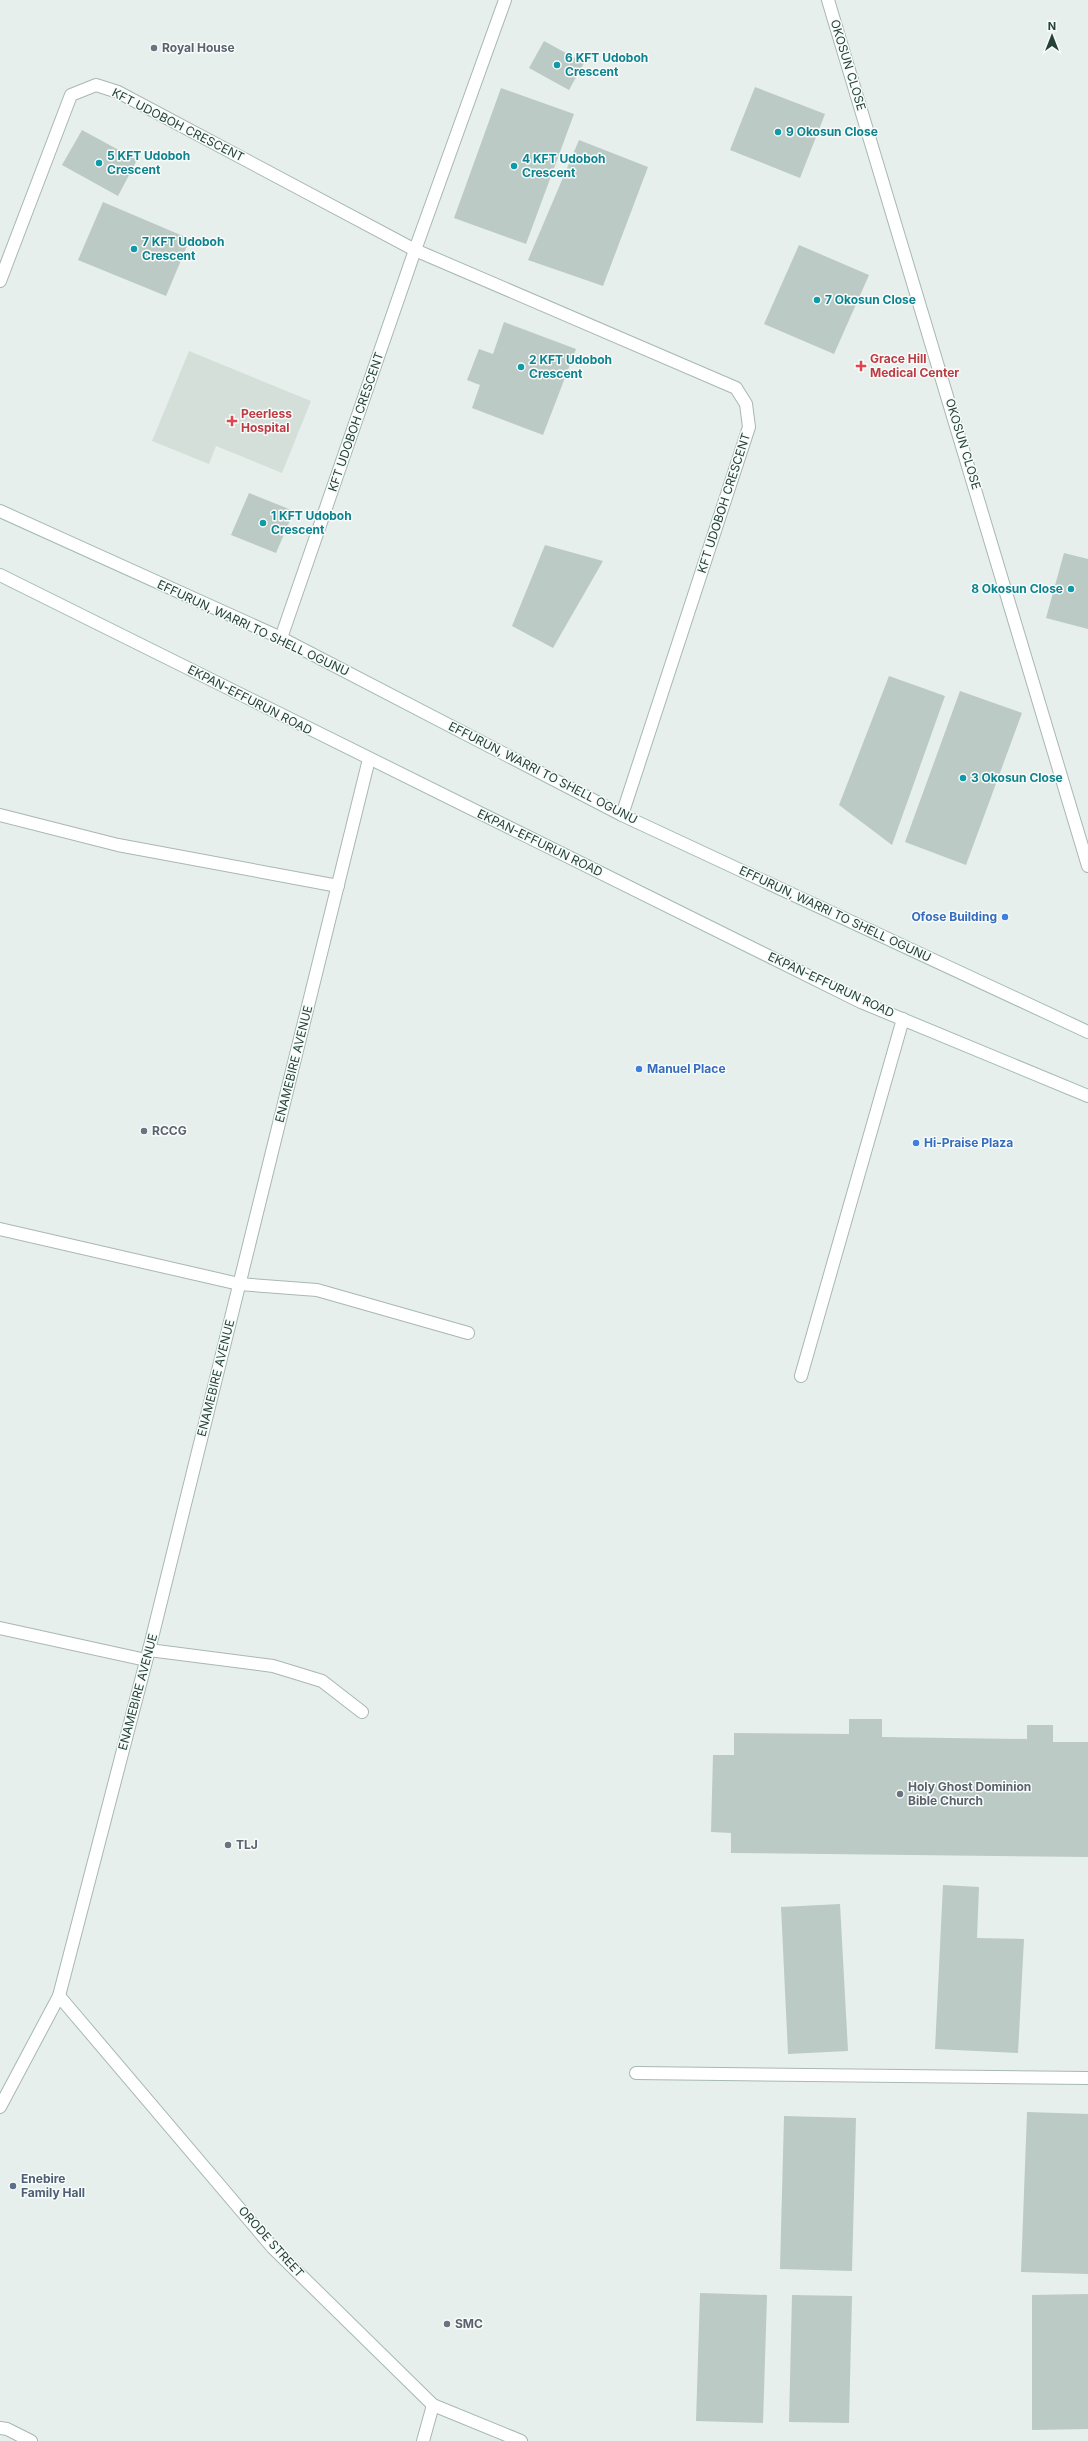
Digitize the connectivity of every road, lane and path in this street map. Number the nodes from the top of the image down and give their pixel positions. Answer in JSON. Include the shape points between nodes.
{"nodes":[{"id":1,"x":505,"y":0,"type":"edge"},
{"id":2,"x":828,"y":0,"type":"edge"},
{"id":3,"x":415,"y":250,"type":"junction"},
{"id":4,"x":0,"y":281,"type":"edge"},
{"id":5,"x":0,"y":511,"type":"edge"},
{"id":6,"x":0,"y":575,"type":"edge"},
{"id":7,"x":281,"y":638,"type":"junction"},
{"id":8,"x":369,"y":759,"type":"junction"},
{"id":9,"x":0,"y":815,"type":"edge"},
{"id":10,"x":622,"y":815,"type":"junction"},
{"id":11,"x":1088,"y":866,"type":"edge"},
{"id":12,"x":338,"y":886,"type":"junction"},
{"id":13,"x":904,"y":1019,"type":"junction"},
{"id":14,"x":1088,"y":1032,"type":"edge"},
{"id":15,"x":1088,"y":1096,"type":"edge"},
{"id":16,"x":0,"y":1229,"type":"edge"},
{"id":17,"x":239,"y":1284,"type":"junction"},
{"id":18,"x":468,"y":1333,"type":"dead end"},
{"id":19,"x":801,"y":1376,"type":"dead end"},
{"id":20,"x":0,"y":1628,"type":"edge"},
{"id":21,"x":148,"y":1655,"type":"junction"},
{"id":22,"x":362,"y":1712,"type":"dead end"},
{"id":23,"x":59,"y":1996,"type":"junction"},
{"id":24,"x":636,"y":2073,"type":"dead end"},
{"id":25,"x":1088,"y":2078,"type":"edge"},
{"id":26,"x":0,"y":2107,"type":"edge"},
{"id":27,"x":433,"y":2405,"type":"junction"},
{"id":28,"x":0,"y":2428,"type":"edge"},
{"id":29,"x":31,"y":2441,"type":"edge"},
{"id":30,"x":423,"y":2441,"type":"edge"},
{"id":31,"x":520,"y":2441,"type":"edge"}],
"edges":[{"from":1,"to":3,"type":"street","name":"KFT UDOBOH CRESCENT"},
{"from":2,"to":11,"type":"street","name":"OKOSUN CLOSE"},
{"from":3,"to":4,"type":"street","name":"KFT UDOBOH CRESCENT","via":[[118,92],[96,85],[71,95]]},
{"from":3,"to":7,"type":"street","name":"KFT UDOBOH CRESCENT"},
{"from":3,"to":10,"type":"street","name":"KFT UDOBOH CRESCENT","via":[[736,388],[746,404],[749,427]]},
{"from":5,"to":7,"type":"street","name":"EFFURUN, WARRI TO SHELL OGUNU"},
{"from":6,"to":8,"type":"street","name":"EKPAN-EFFURUN ROAD"},
{"from":7,"to":10,"type":"street","name":"EFFURUN, WARRI TO SHELL OGUNU"},
{"from":8,"to":12,"type":"street","name":"ENAMEBIRE AVENUE"},
{"from":8,"to":13,"type":"street","name":"EKPAN-EFFURUN ROAD","via":[[854,998]]},
{"from":9,"to":12,"type":"street","via":[[118,845]]},
{"from":10,"to":14,"type":"street","name":"EFFURUN, WARRI TO SHELL OGUNU"},
{"from":12,"to":17,"type":"street","name":"ENAMEBIRE AVENUE"},
{"from":13,"to":15,"type":"street","name":"EKPAN-EFFURUN ROAD"},
{"from":13,"to":19,"type":"street"},
{"from":16,"to":17,"type":"street"},
{"from":17,"to":18,"type":"street","via":[[317,1290]]},
{"from":17,"to":21,"type":"street","name":"ENAMEBIRE AVENUE"},
{"from":20,"to":21,"type":"street"},
{"from":21,"to":22,"type":"street","via":[[273,1666],[322,1681]]},
{"from":21,"to":23,"type":"street","name":"ENAMEBIRE AVENUE"},
{"from":23,"to":26,"type":"street","name":"ENAMEBIRE AVENUE"},
{"from":23,"to":27,"type":"street","name":"ORODE STREET","via":[[273,2248]]},
{"from":24,"to":25,"type":"street"},
{"from":27,"to":30,"type":"street"},
{"from":27,"to":31,"type":"street","name":"ORODE STREET"},
{"from":28,"to":29,"type":"street"}]}
